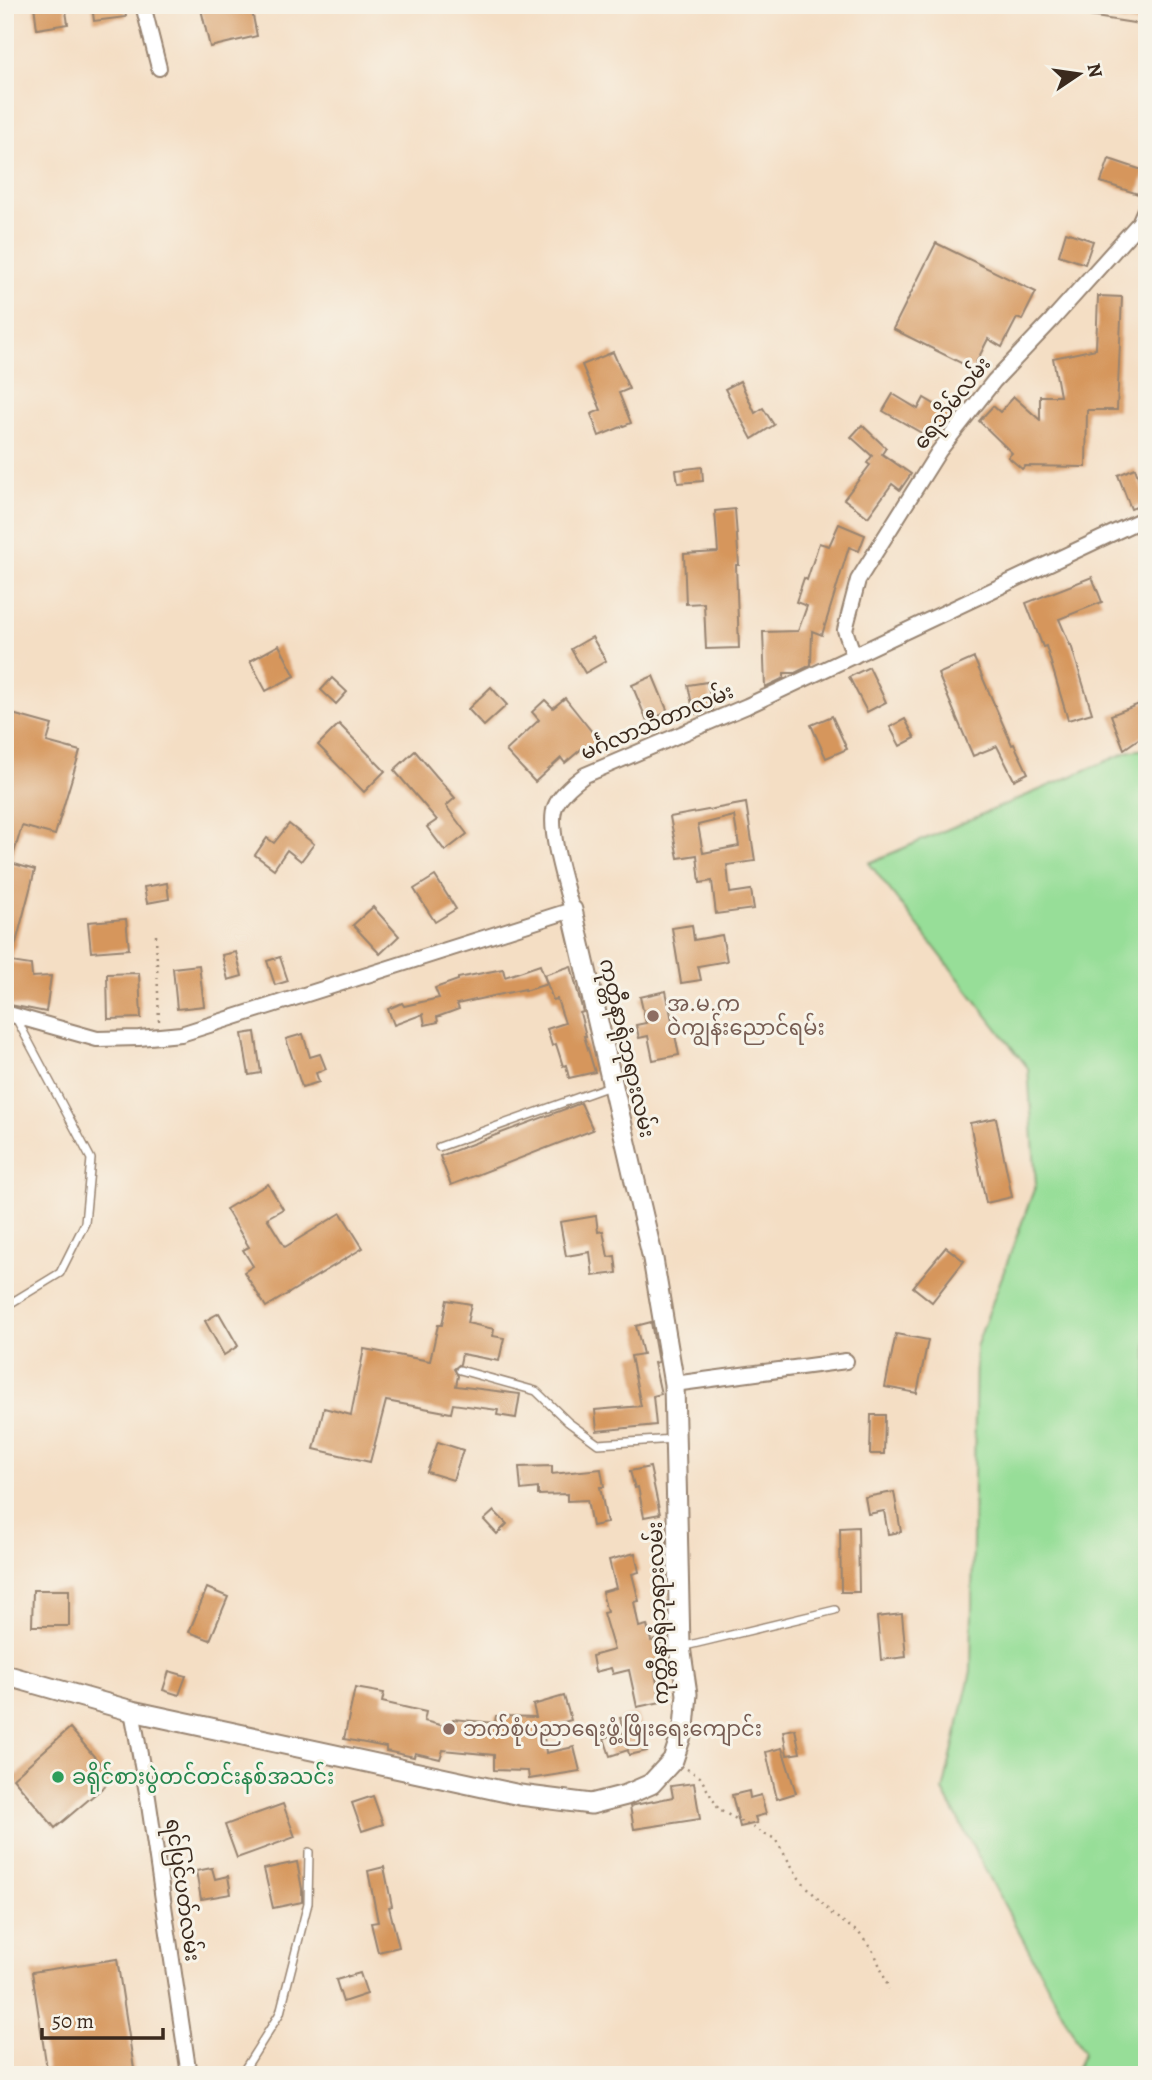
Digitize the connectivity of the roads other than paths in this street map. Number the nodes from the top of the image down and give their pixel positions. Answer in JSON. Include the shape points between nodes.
{"nodes":[{"id":1,"x":143,"y":5,"type":"edge"},
{"id":2,"x":159,"y":68,"type":"dead end"},
{"id":3,"x":1147,"y":205,"type":"edge"},
{"id":4,"x":1147,"y":517,"type":"edge"},
{"id":5,"x":854,"y":656,"type":"junction"},
{"id":6,"x":572,"y":910,"type":"junction"},
{"id":7,"x":10,"y":1015,"type":"edge"},
{"id":8,"x":611,"y":1086,"type":"junction"},
{"id":9,"x":439,"y":1147,"type":"dead end"},
{"id":10,"x":5,"y":1310,"type":"edge"},
{"id":11,"x":846,"y":1362,"type":"dead end"},
{"id":12,"x":460,"y":1370,"type":"dead end"},
{"id":13,"x":674,"y":1384,"type":"junction"},
{"id":14,"x":675,"y":1439,"type":"junction"},
{"id":15,"x":835,"y":1610,"type":"dead end"},
{"id":16,"x":680,"y":1647,"type":"junction"},
{"id":17,"x":5,"y":1675,"type":"edge"},
{"id":18,"x":132,"y":1711,"type":"junction"},
{"id":19,"x":309,"y":1852,"type":"dead end"},
{"id":20,"x":189,"y":2075,"type":"edge"},
{"id":21,"x":241,"y":2075,"type":"edge"}],
"edges":[{"from":1,"to":2,"type":"street"},
{"from":3,"to":5,"type":"street","name":"ရေသိမ်လမ်း","via":[[1139,223],[994,381],[939,451],[858,580],[845,629]]},
{"from":4,"to":5,"type":"street","name":"မင်္ဂလာသီတာလမ်း"},
{"from":5,"to":6,"type":"street","name":"မင်္ဂလာသီတာလမ်း","via":[[585,775],[570,786],[555,807],[554,842]]},
{"from":6,"to":7,"type":"street","via":[[181,1034],[97,1039]]},
{"from":6,"to":8,"type":"street","name":"ကုတ္တီနာရုံဘုရားလမ်း"},
{"from":7,"to":10,"type":"lane","via":[[91,1158],[85,1223],[60,1273]]},
{"from":8,"to":9,"type":"lane"},
{"from":8,"to":13,"type":"street","name":"ကုတ္တီနာရုံဘုရားလမ်း","via":[[653,1259]]},
{"from":11,"to":13,"type":"street"},
{"from":12,"to":14,"type":"lane","via":[[536,1391],[598,1444]]},
{"from":13,"to":14,"type":"street","name":"ကုတ္တီနာရုံဘုရားလမ်း"},
{"from":14,"to":16,"type":"street","name":"ကုတ္တီနာရုံဘုရားလမ်း"},
{"from":15,"to":16,"type":"lane"},
{"from":16,"to":18,"type":"street","name":"ကုတ္တီနာရုံဘုရားလမ်း","via":[[687,1694],[684,1727],[673,1760],[651,1784],[591,1804],[520,1795]]},
{"from":17,"to":18,"type":"street","name":"ကုတ္တီနာရုံဘုရားလမ်း"},
{"from":18,"to":20,"type":"street","name":"ရင်ပြင်ပတ်လမ်း"},
{"from":19,"to":21,"type":"lane","via":[[308,1903],[280,2013]]}]}
